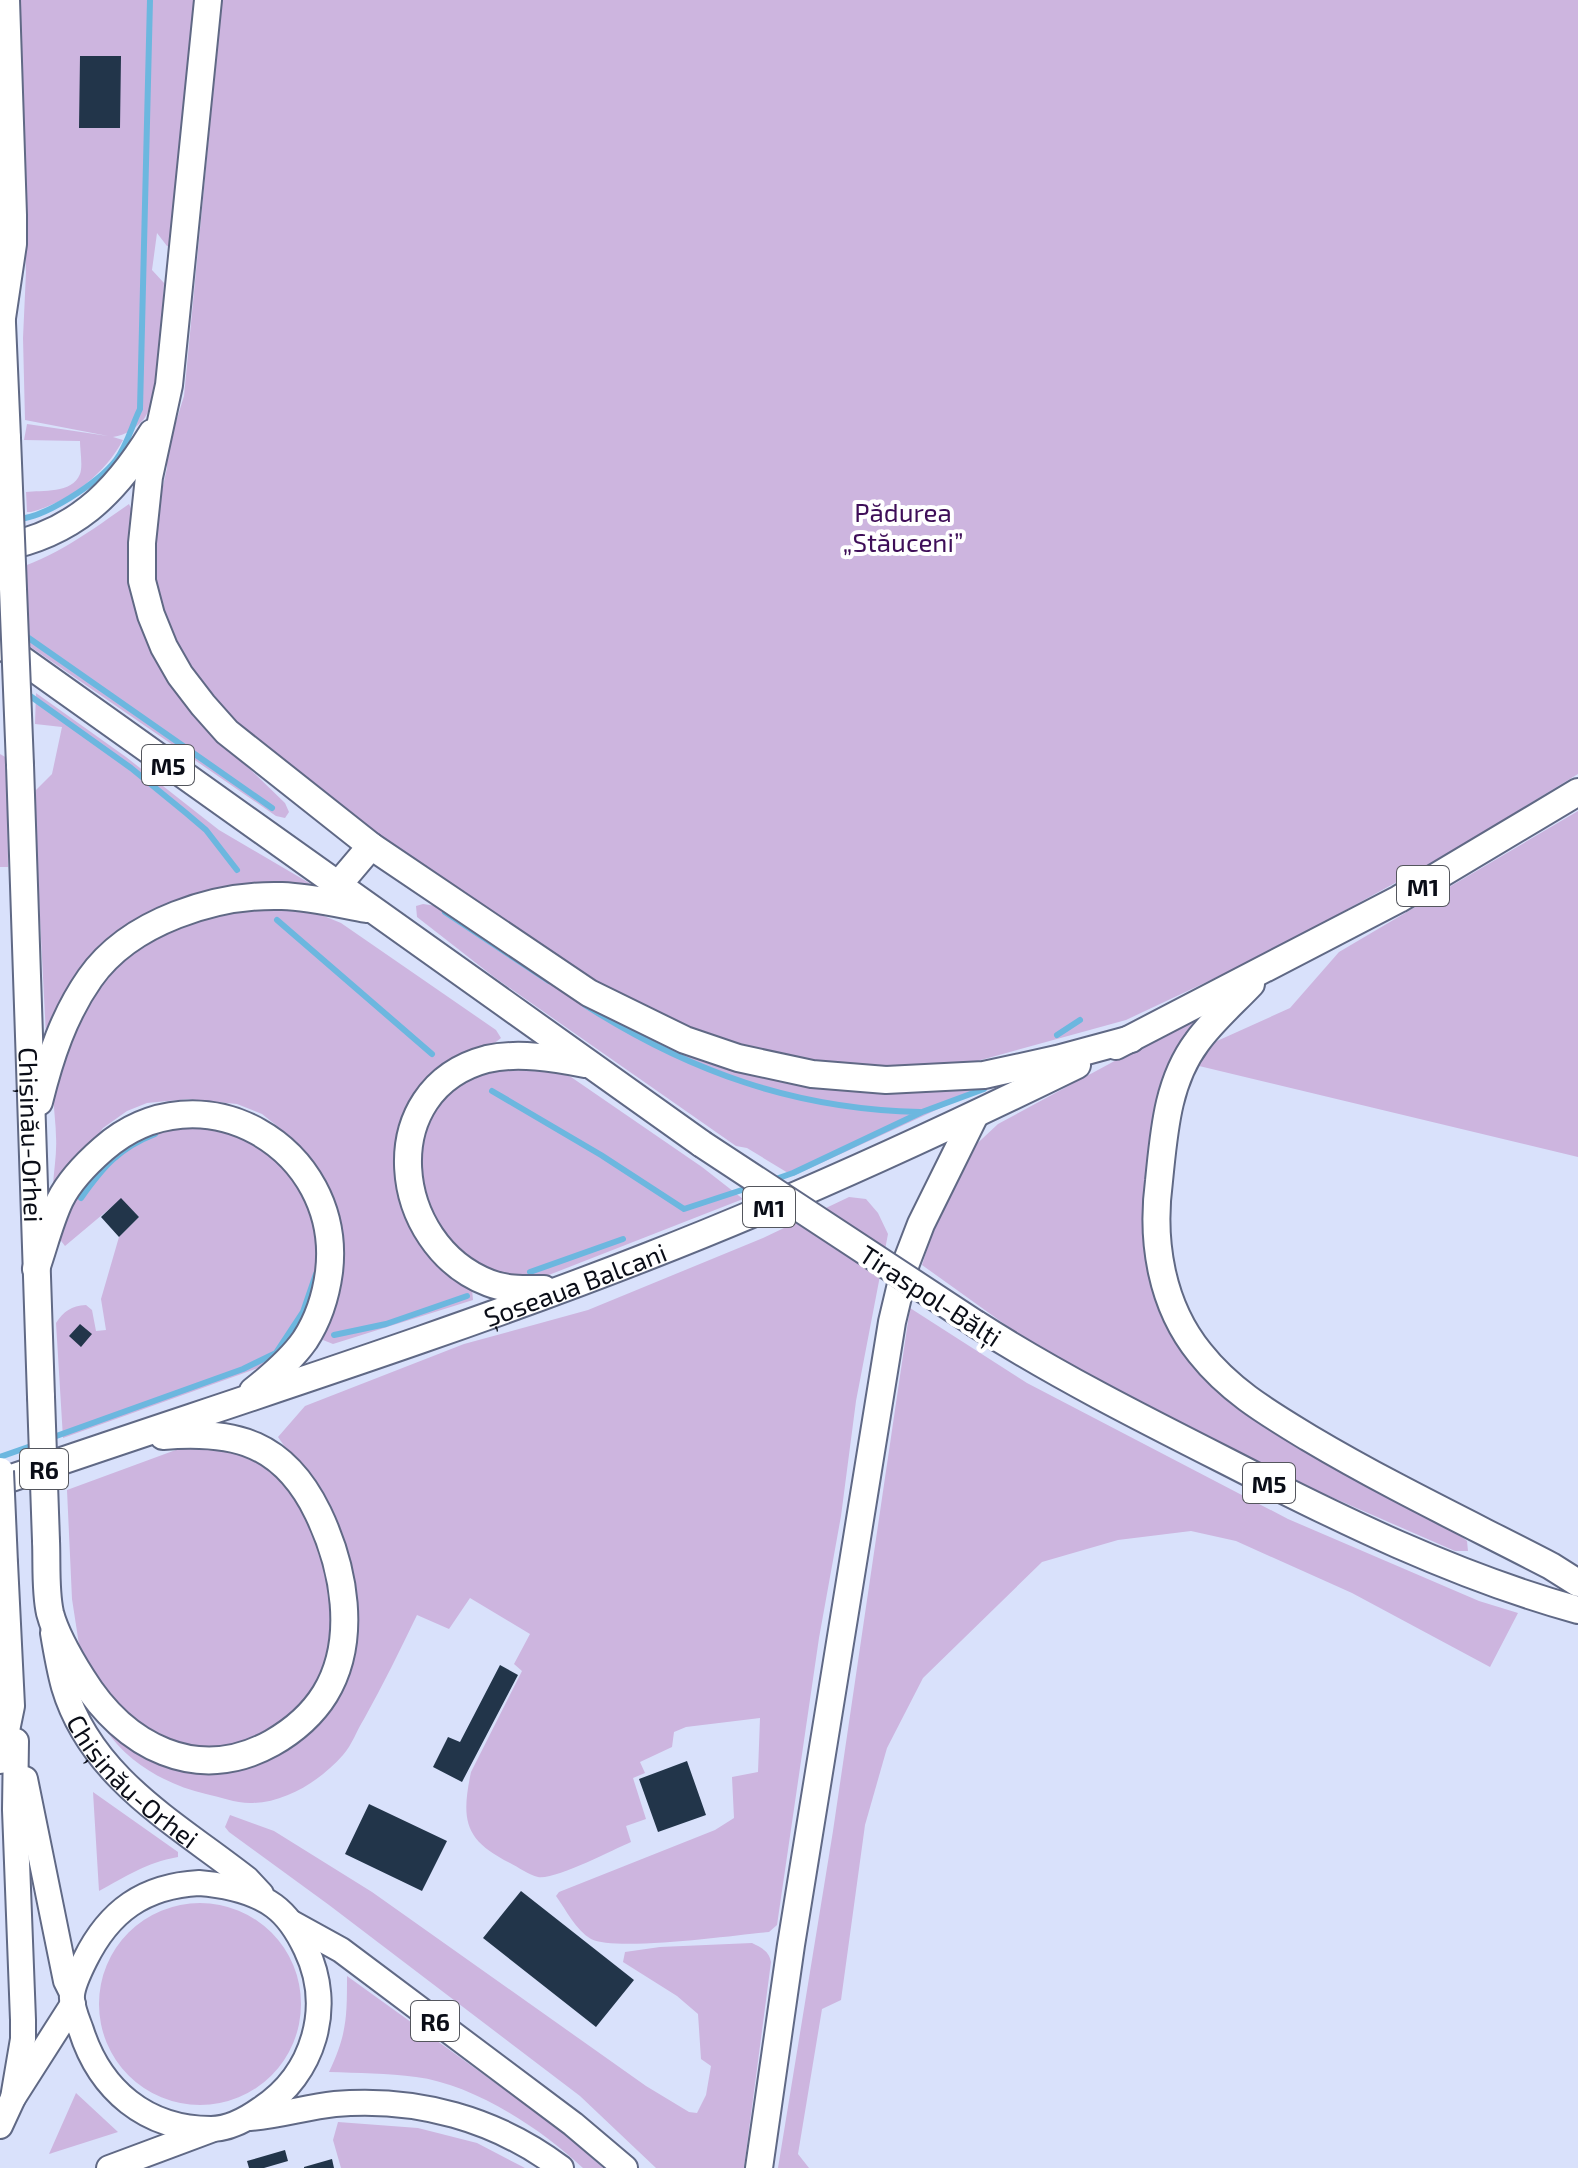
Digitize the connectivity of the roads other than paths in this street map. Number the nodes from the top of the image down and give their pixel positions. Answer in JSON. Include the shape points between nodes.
{"nodes":[{"id":1,"x":6,"y":0,"type":"edge"},
{"id":2,"x":208,"y":0,"type":"edge"},
{"id":3,"x":0,"y":276,"type":"edge"},
{"id":4,"x":2,"y":318,"type":"junction"},
{"id":5,"x":160,"y":420,"type":"junction"},
{"id":6,"x":0,"y":548,"type":"edge"},
{"id":7,"x":0,"y":644,"type":"edge"},
{"id":8,"x":1578,"y":792,"type":"edge"},
{"id":9,"x":371,"y":846,"type":"junction"},
{"id":10,"x":338,"y":885,"type":"junction"},
{"id":11,"x":375,"y":910,"type":"junction"},
{"id":12,"x":1263,"y":970,"type":"junction"},
{"id":13,"x":1131,"y":1039,"type":"junction"},
{"id":14,"x":592,"y":1066,"type":"junction"},
{"id":15,"x":975,"y":1115,"type":"junction"},
{"id":16,"x":32,"y":1132,"type":"junction"},
{"id":17,"x":36,"y":1269,"type":"junction"},
{"id":18,"x":560,"y":1289,"type":"junction"},
{"id":19,"x":239,"y":1402,"type":"junction"},
{"id":20,"x":128,"y":1438,"type":"junction"},
{"id":21,"x":0,"y":1471,"type":"edge"},
{"id":22,"x":0,"y":1482,"type":"edge"},
{"id":23,"x":1578,"y":1583,"type":"edge"},
{"id":24,"x":1578,"y":1610,"type":"edge"},
{"id":25,"x":50,"y":1612,"type":"junction"},
{"id":26,"x":8,"y":1750,"type":"edge"},
{"id":27,"x":272,"y":1904,"type":"junction"},
{"id":28,"x":292,"y":1923,"type":"junction"},
{"id":29,"x":21,"y":1950,"type":"junction"},
{"id":30,"x":70,"y":1992,"type":"junction"},
{"id":31,"x":13,"y":2098,"type":"junction"},
{"id":32,"x":248,"y":2119,"type":"junction"},
{"id":33,"x":0,"y":2126,"type":"edge"},
{"id":34,"x":214,"y":2129,"type":"junction"},
{"id":35,"x":109,"y":2168,"type":"edge"},
{"id":36,"x":561,"y":2168,"type":"edge"},
{"id":37,"x":625,"y":2168,"type":"edge"},
{"id":38,"x":759,"y":2168,"type":"edge"}],
"edges":[{"from":1,"to":4,"type":"highway","via":[[13,244]]},
{"from":2,"to":5,"type":"highway","via":[[170,373]]},
{"from":3,"to":4,"type":"highway","name":"Chișinău-Orhei","number":"R6"},
{"from":4,"to":16,"type":"highway","name":"Chișinău-Orhei","number":"R6","bridge":true},
{"from":5,"to":6,"type":"highway","via":[[117,484],[86,514],[43,536]]},
{"from":5,"to":9,"type":"highway","via":[[149,477],[142,569],[164,647],[227,732]]},
{"from":7,"to":10,"type":"highway","number":"M5"},
{"from":8,"to":12,"type":"highway","number":"M1","via":[[1399,899]]},
{"from":9,"to":10,"type":"highway"},
{"from":9,"to":13,"type":"highway","via":[[589,993],[685,1040],[738,1058],[812,1074],[900,1079],[984,1075]]},
{"from":10,"to":11,"type":"highway","name":"Tiraspol-Bălți","number":"M5"},
{"from":11,"to":14,"type":"highway","name":"Tiraspol-Bălți","number":"M5"},
{"from":11,"to":16,"type":"highway","via":[[307,899],[225,899],[165,919],[137,936],[92,974],[74,1004],[46,1071]]},
{"from":12,"to":13,"type":"highway","number":"M1"},
{"from":12,"to":23,"type":"highway","via":[[1196,1043],[1165,1119],[1156,1236],[1161,1270],[1181,1325],[1198,1352],[1248,1401],[1354,1465]]},
{"from":13,"to":15,"type":"highway","name":"Șoseaua Balcani","number":"M1"},
{"from":14,"to":18,"type":"highway","via":[[520,1057],[476,1064],[440,1085],[425,1102],[411,1136],[410,1186],[418,1216],[451,1260],[498,1286]]},
{"from":14,"to":24,"type":"highway","name":"Tiraspol-Bălți","number":"M5","bridge":true,"via":[[702,1144],[1079,1386],[1347,1523]]},
{"from":15,"to":18,"type":"highway","name":"Șoseaua Balcani","number":"M1","via":[[754,1214]]},
{"from":15,"to":38,"type":"highway","via":[[921,1224],[892,1322]]},
{"from":16,"to":17,"type":"highway","name":"Chișinău-Orhei","number":"R6"},
{"from":17,"to":19,"type":"highway","via":[[61,1199],[86,1165],[126,1133],[164,1116],[197,1114],[229,1119],[270,1138],[302,1167],[323,1208],[330,1239],[329,1273],[322,1305],[305,1340],[278,1371]]},
{"from":17,"to":25,"type":"highway","name":"Chișinău-Orhei","number":"R6","bridge":true},
{"from":18,"to":19,"type":"highway","name":"Șoseaua Balcani","number":"M1"},
{"from":19,"to":20,"type":"highway","name":"Șoseaua Balcani","number":"M1"},
{"from":20,"to":22,"type":"highway","name":"Șoseaua Balcani","number":"M1"},
{"from":20,"to":25,"type":"highway","via":[[208,1434],[248,1442],[280,1462],[310,1498],[329,1536],[344,1600],[338,1660],[325,1693],[297,1726],[262,1749],[230,1761],[174,1755],[138,1737],[103,1707],[74,1665]]},
{"from":21,"to":26,"type":"highway","number":"R6","bridge":true,"via":[[11,1706]]},
{"from":25,"to":27,"type":"main road","name":"Chișinău-Orhei","number":"R6","via":[[64,1688],[97,1754],[127,1787]]},
{"from":26,"to":29,"type":"main road"},
{"from":26,"to":30,"type":"main road","number":"R6","via":[[39,1842]]},
{"from":27,"to":28,"type":"main road","number":"R6"},
{"from":27,"to":30,"type":"main road","number":"R6","via":[[219,1885],[182,1884],[150,1892],[106,1927]]},
{"from":28,"to":32,"type":"main road","number":"R6","via":[[317,1977],[315,2037],[287,2088]]},
{"from":28,"to":37,"type":"main road","number":"R6","via":[[341,1950]]},
{"from":29,"to":30,"type":"main road"},
{"from":29,"to":31,"type":"main road","via":[[23,2039]]},
{"from":30,"to":31,"type":"main road"},
{"from":30,"to":34,"type":"main road","number":"R6","via":[[91,2058],[114,2091],[152,2116]]},
{"from":31,"to":33,"type":"main road"},
{"from":32,"to":34,"type":"main road","number":"R6"},
{"from":32,"to":36,"type":"main road","number":"R6","via":[[334,2105],[425,2107],[488,2125]]},
{"from":34,"to":35,"type":"main road"}]}
